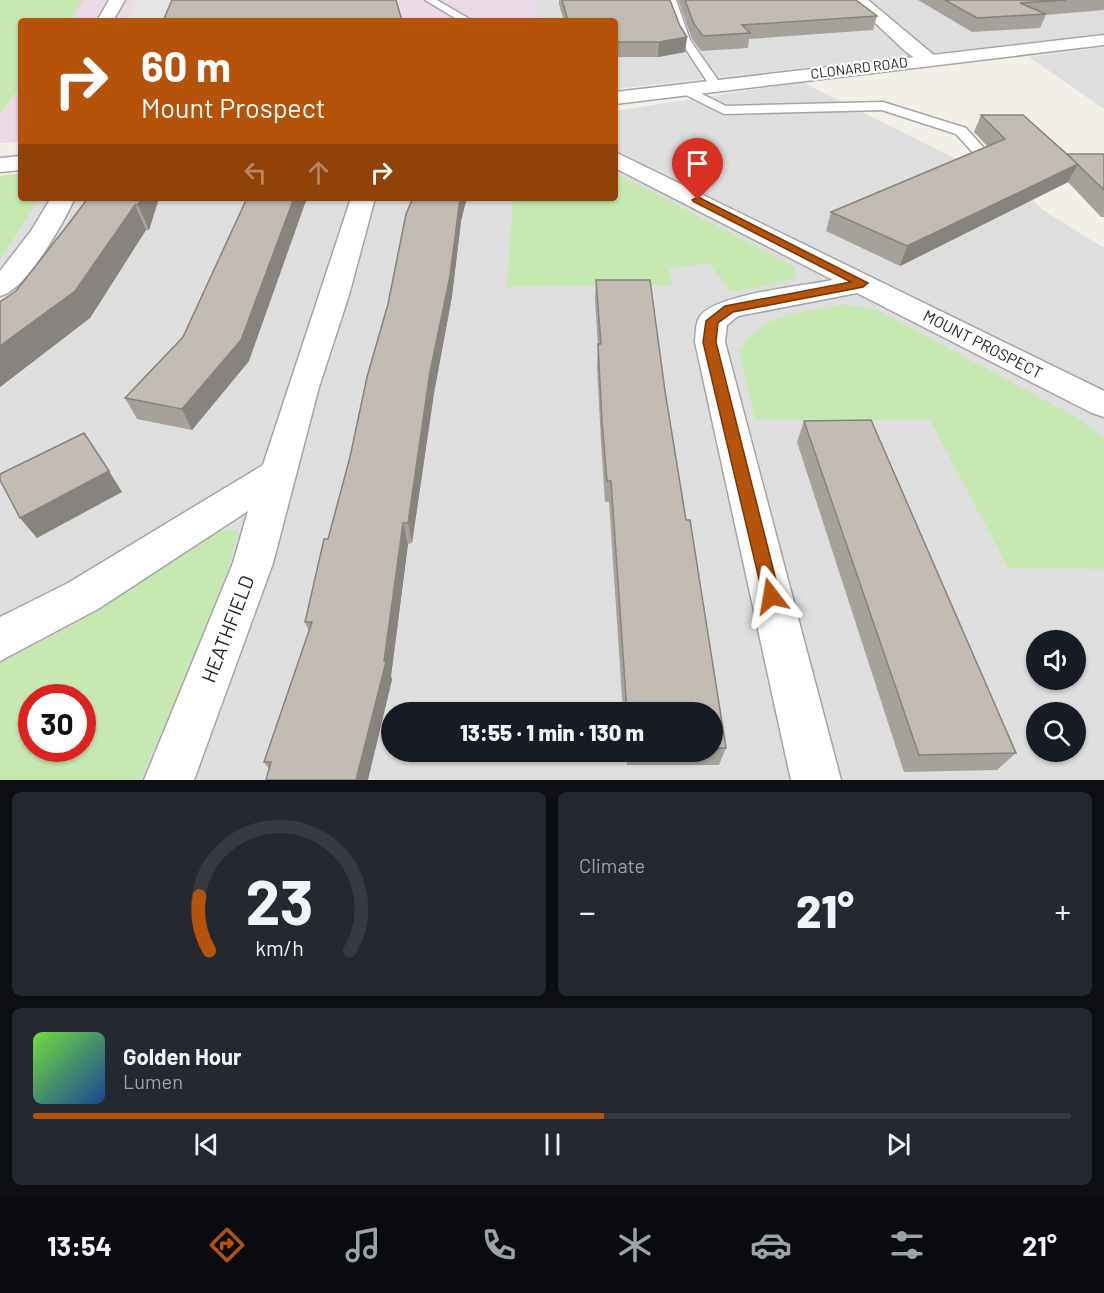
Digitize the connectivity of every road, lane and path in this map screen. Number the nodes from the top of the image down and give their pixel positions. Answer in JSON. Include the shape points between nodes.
{"nodes":[{"id":1,"x":117,"y":0,"type":"edge"},
{"id":2,"x":430,"y":0,"type":"edge"},
{"id":3,"x":671,"y":0,"type":"edge"},
{"id":4,"x":859,"y":0,"type":"edge"},
{"id":5,"x":107,"y":18,"type":"edge"},
{"id":6,"x":463,"y":18,"type":"edge"},
{"id":7,"x":1104,"y":40,"type":"edge"},
{"id":8,"x":929,"y":60,"type":"junction"},
{"id":9,"x":716,"y":86,"type":"junction"},
{"id":10,"x":686,"y":90,"type":"junction"},
{"id":11,"x":618,"y":98,"type":"edge"},
{"id":12,"x":982,"y":155,"type":"edge"},
{"id":13,"x":618,"y":160,"type":"edge"},
{"id":14,"x":18,"y":163,"type":"edge"},
{"id":15,"x":0,"y":165,"type":"edge"},
{"id":16,"x":62,"y":201,"type":"edge"},
{"id":17,"x":362,"y":201,"type":"edge"},
{"id":18,"x":863,"y":283,"type":"junction"},
{"id":19,"x":0,"y":288,"type":"edge"},
{"id":20,"x":1104,"y":405,"type":"edge"},
{"id":21,"x":278,"y":474,"type":"junction"},
{"id":22,"x":0,"y":640,"type":"edge"},
{"id":23,"x":169,"y":780,"type":"edge"},
{"id":24,"x":816,"y":780,"type":"edge"}],
"edges":[{"from":1,"to":5,"type":"street"},
{"from":2,"to":6,"type":"lane"},
{"from":3,"to":9,"type":"lane","via":[[685,40]]},
{"from":4,"to":8,"type":"street"},
{"from":7,"to":8,"type":"street","name":"CLONARD ROAD"},
{"from":8,"to":9,"type":"street","name":"CLONARD ROAD"},
{"from":9,"to":10,"type":"street","name":"CLONARD ROAD"},
{"from":10,"to":11,"type":"street","name":"CLONARD ROAD"},
{"from":10,"to":12,"type":"lane","via":[[724,110],[883,106],[961,131]]},
{"from":13,"to":18,"type":"street","name":"MOUNT PROSPECT"},
{"from":14,"to":15,"type":"street"},
{"from":16,"to":19,"type":"street","via":[[30,253]]},
{"from":17,"to":21,"type":"street","name":"HEATHFIELD"},
{"from":18,"to":20,"type":"street","name":"MOUNT PROSPECT"},
{"from":18,"to":24,"type":"street","via":[[729,309],[712,321],[710,342]]},
{"from":21,"to":22,"type":"street","via":[[83,596]]},
{"from":21,"to":23,"type":"street","name":"HEATHFIELD","via":[[253,562]]}]}
